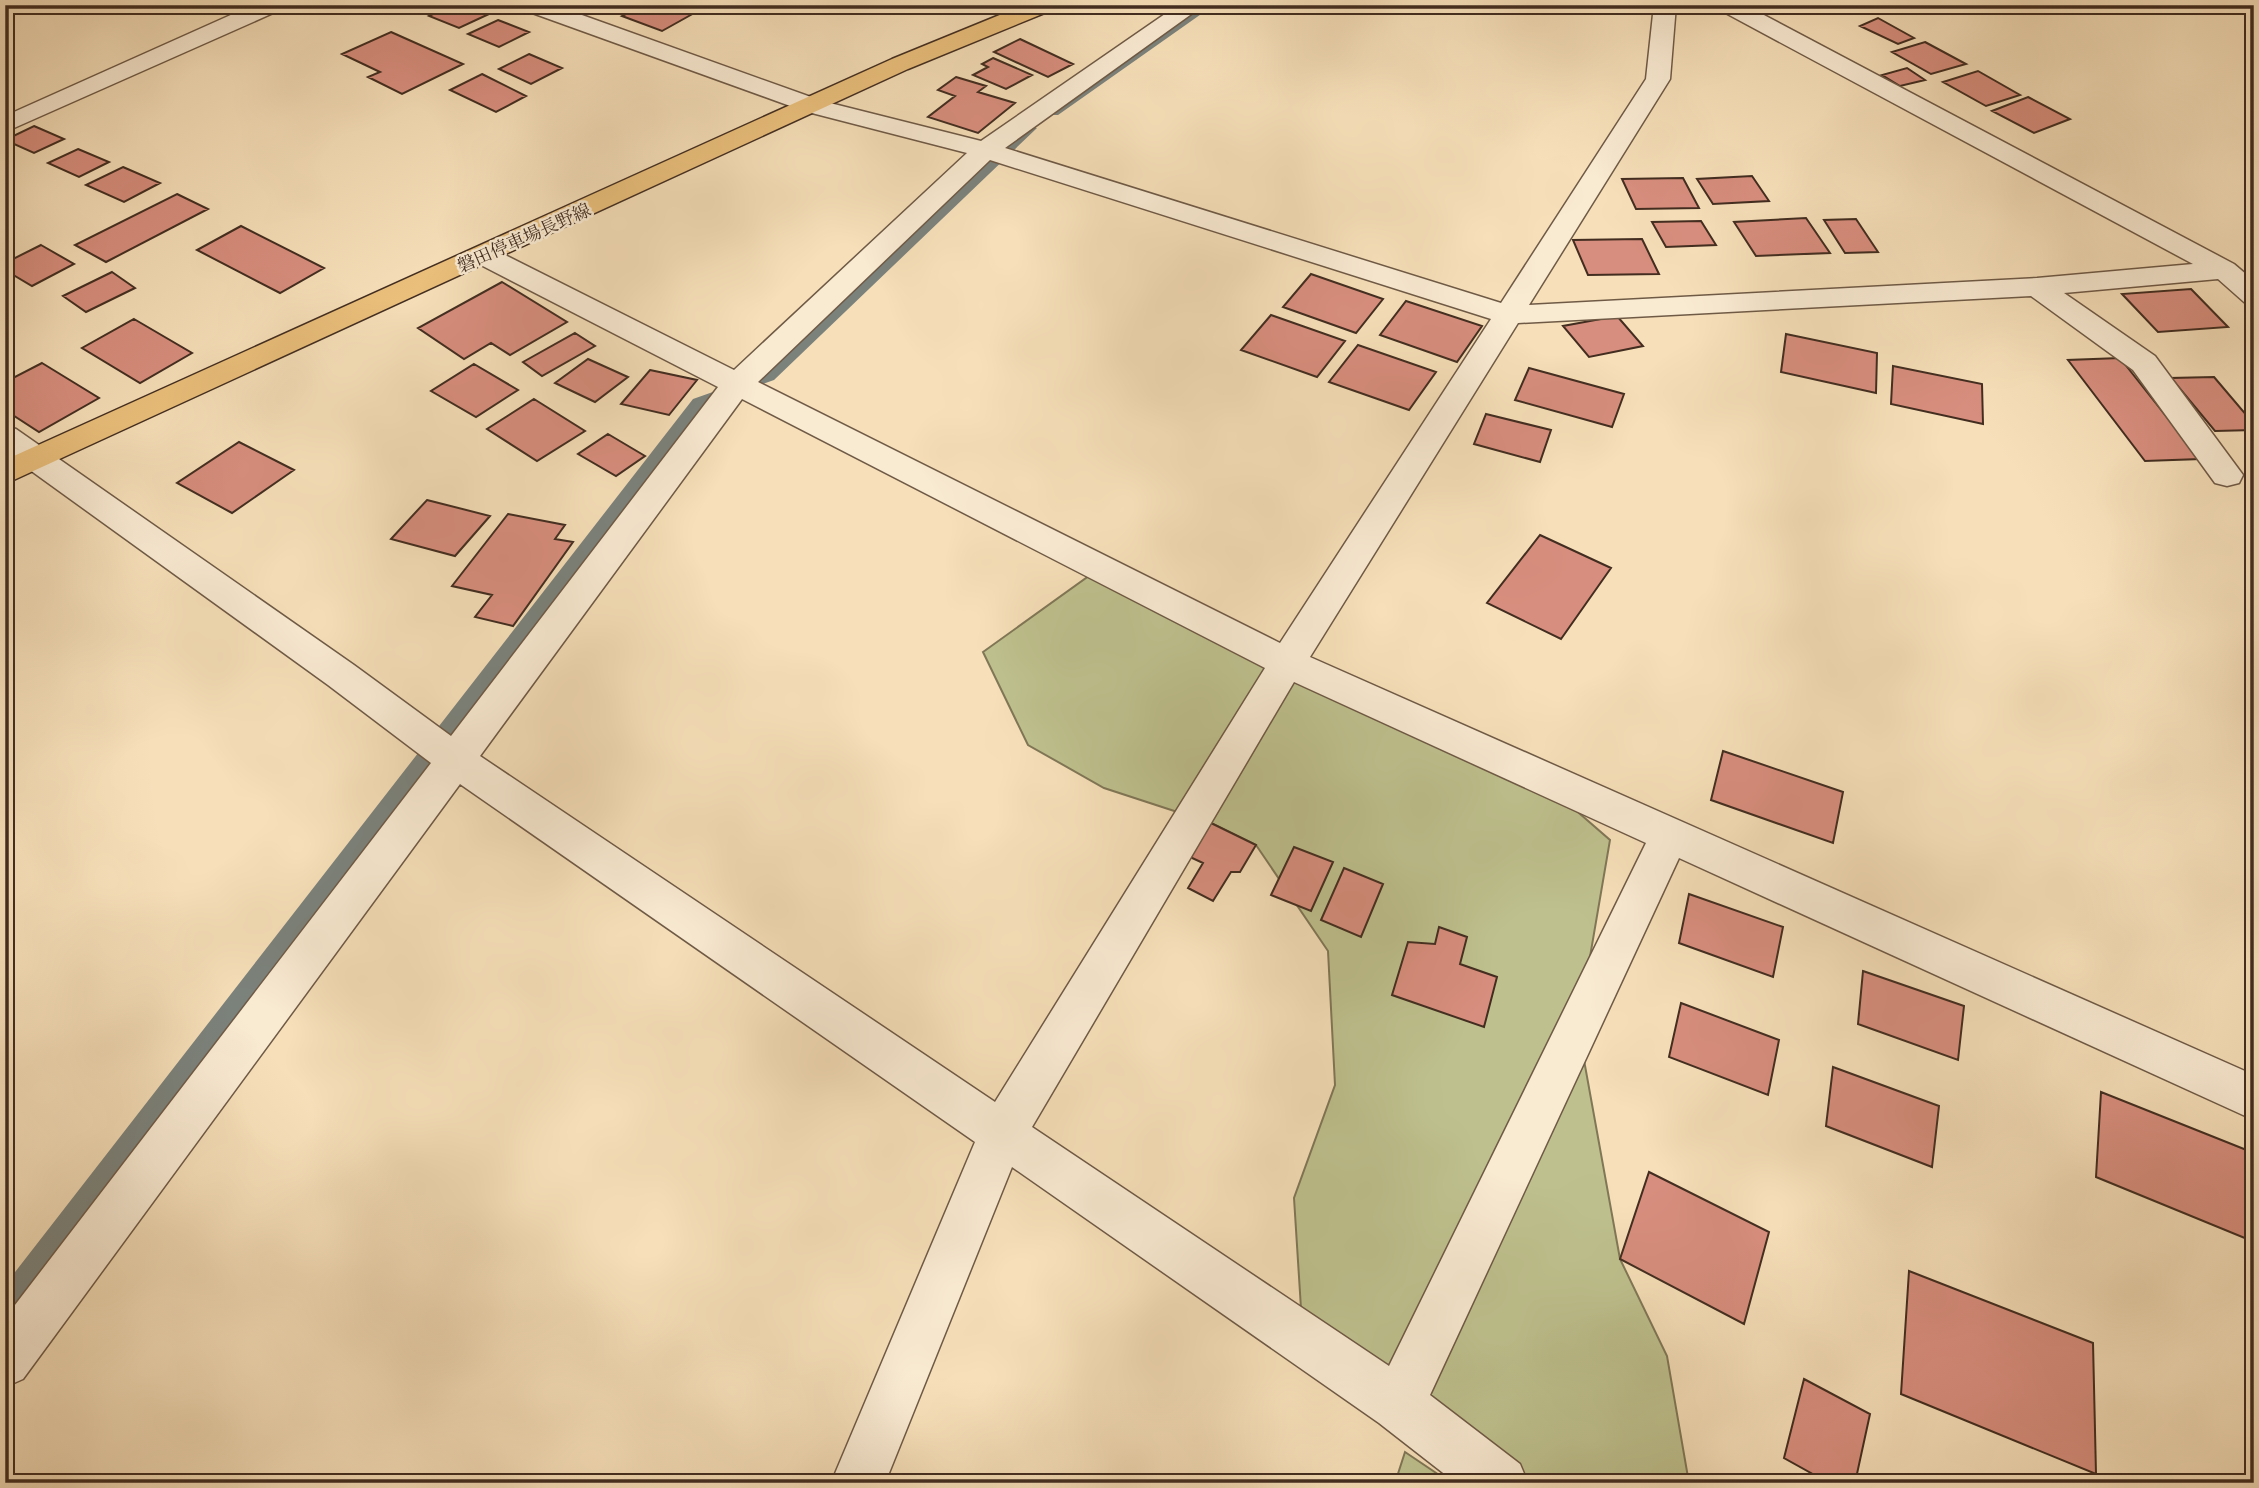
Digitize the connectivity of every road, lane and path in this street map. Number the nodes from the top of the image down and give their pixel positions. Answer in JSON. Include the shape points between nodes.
{"nodes":[{"id":1,"x":272,"y":5,"type":"edge"},
{"id":2,"x":532,"y":5,"type":"edge"},
{"id":3,"x":1044,"y":5,"type":"edge"},
{"id":4,"x":1193,"y":5,"type":"edge"},
{"id":5,"x":1665,"y":5,"type":"edge"},
{"id":6,"x":1728,"y":5,"type":"edge"},
{"id":7,"x":813,"y":106,"type":"junction"},
{"id":8,"x":5,"y":125,"type":"edge"},
{"id":9,"x":985,"y":150,"type":"junction"},
{"id":10,"x":485,"y":256,"type":"junction"},
{"id":11,"x":2224,"y":270,"type":"junction"},
{"id":12,"x":2037,"y":288,"type":"junction"},
{"id":13,"x":2254,"y":296,"type":"edge"},
{"id":14,"x":1508,"y":315,"type":"junction"},
{"id":15,"x":737,"y":384,"type":"junction"},
{"id":16,"x":5,"y":436,"type":"edge"},
{"id":17,"x":39,"y":458,"type":"junction"},
{"id":18,"x":5,"y":473,"type":"edge"},
{"id":19,"x":2227,"y":475,"type":"dead end"},
{"id":20,"x":1287,"y":663,"type":"junction"},
{"id":21,"x":441,"y":749,"type":"junction"},
{"id":22,"x":1670,"y":835,"type":"junction"},
{"id":23,"x":2254,"y":1098,"type":"edge"},
{"id":24,"x":1002,"y":1134,"type":"junction"},
{"id":25,"x":5,"y":1361,"type":"edge"},
{"id":26,"x":1398,"y":1404,"type":"junction"},
{"id":27,"x":859,"y":1483,"type":"edge"},
{"id":28,"x":1502,"y":1483,"type":"edge"}],
"edges":[{"from":1,"to":8,"type":"street"},
{"from":2,"to":7,"type":"street"},
{"from":3,"to":7,"type":"main road","name":"磐田停車場長野線","via":[[900,64]]},
{"from":4,"to":9,"type":"street"},
{"from":5,"to":14,"type":"street","via":[[1658,79]]},
{"from":6,"to":11,"type":"street"},
{"from":7,"to":9,"type":"street"},
{"from":7,"to":10,"type":"main road","name":"磐田停車場長野線"},
{"from":9,"to":14,"type":"street"},
{"from":9,"to":15,"type":"street"},
{"from":10,"to":15,"type":"street"},
{"from":10,"to":17,"type":"main road","name":"磐田停車場長野線"},
{"from":11,"to":12,"type":"street"},
{"from":11,"to":13,"type":"street"},
{"from":12,"to":14,"type":"street"},
{"from":12,"to":19,"type":"street","via":[[2144,363]]},
{"from":14,"to":20,"type":"street"},
{"from":15,"to":20,"type":"street"},
{"from":15,"to":21,"type":"street"},
{"from":16,"to":17,"type":"street"},
{"from":17,"to":18,"type":"main road","name":"磐田停車場長野線"},
{"from":17,"to":21,"type":"street"},
{"from":20,"to":22,"type":"street"},
{"from":20,"to":24,"type":"street"},
{"from":21,"to":24,"type":"street"},
{"from":21,"to":25,"type":"street"},
{"from":22,"to":23,"type":"street"},
{"from":22,"to":26,"type":"street"},
{"from":24,"to":26,"type":"street"},
{"from":24,"to":27,"type":"street"},
{"from":26,"to":28,"type":"street"}]}
